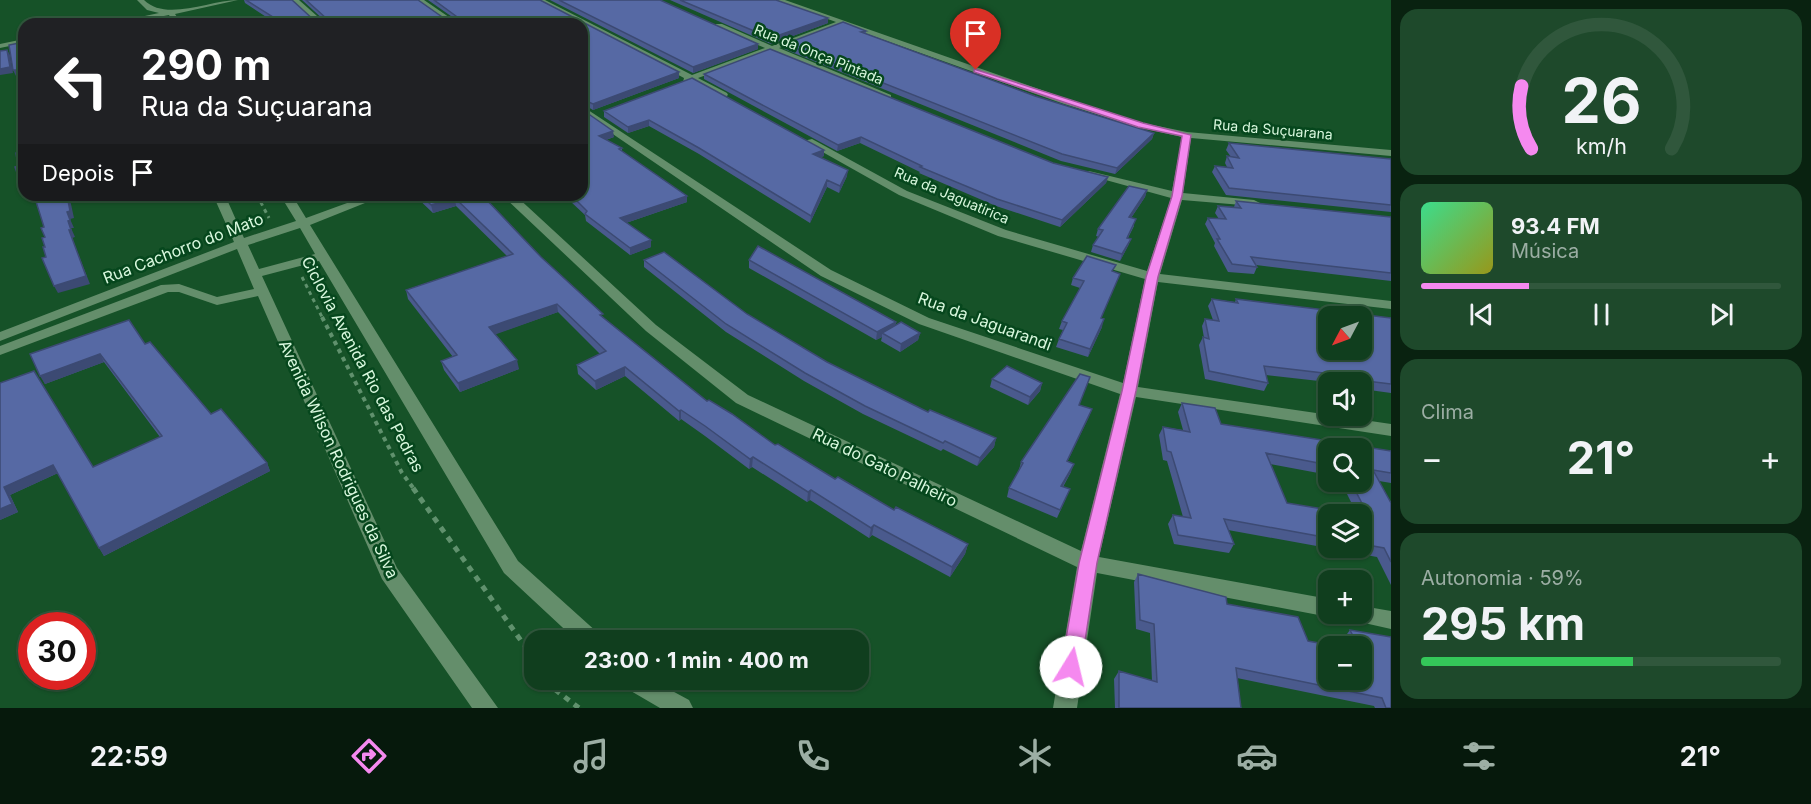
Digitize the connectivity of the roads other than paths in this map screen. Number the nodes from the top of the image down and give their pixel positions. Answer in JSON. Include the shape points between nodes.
{"nodes":[{"id":1,"x":140,"y":0,"type":"edge"},
{"id":2,"x":235,"y":0,"type":"edge"},
{"id":3,"x":295,"y":0,"type":"edge"},
{"id":4,"x":419,"y":0,"type":"edge"},
{"id":5,"x":540,"y":0,"type":"edge"},
{"id":6,"x":778,"y":0,"type":"edge"},
{"id":7,"x":149,"y":9,"type":"junction"},
{"id":8,"x":171,"y":12,"type":"junction"},
{"id":9,"x":144,"y":18,"type":"edge"},
{"id":10,"x":152,"y":18,"type":"edge"},
{"id":11,"x":174,"y":18,"type":"edge"},
{"id":12,"x":315,"y":18,"type":"edge"},
{"id":13,"x":446,"y":18,"type":"edge"},
{"id":14,"x":573,"y":18,"type":"edge"},
{"id":15,"x":709,"y":22,"type":"edge"},
{"id":16,"x":841,"y":22,"type":"junction"},
{"id":17,"x":588,"y":26,"type":"edge"},
{"id":18,"x":18,"y":42,"type":"edge"},
{"id":19,"x":0,"y":46,"type":"edge"},
{"id":20,"x":770,"y":49,"type":"junction"},
{"id":21,"x":686,"y":80,"type":"junction"},
{"id":22,"x":732,"y":100,"type":"edge"},
{"id":23,"x":902,"y":102,"type":"edge"},
{"id":24,"x":590,"y":114,"type":"edge"},
{"id":25,"x":792,"y":133,"type":"edge"},
{"id":26,"x":1187,"y":135,"type":"junction"},
{"id":27,"x":1391,"y":153,"type":"edge"},
{"id":28,"x":1078,"y":171,"type":"edge"},
{"id":29,"x":1177,"y":196,"type":"junction"},
{"id":30,"x":222,"y":201,"type":"edge"},
{"id":31,"x":290,"y":201,"type":"edge"},
{"id":32,"x":362,"y":201,"type":"edge"},
{"id":33,"x":514,"y":201,"type":"edge"},
{"id":34,"x":1268,"y":205,"type":"edge"},
{"id":35,"x":304,"y":222,"type":"junction"},
{"id":36,"x":241,"y":244,"type":"junction"},
{"id":37,"x":324,"y":256,"type":"junction"},
{"id":38,"x":1152,"y":277,"type":"junction"},
{"id":39,"x":259,"y":283,"type":"junction"},
{"id":40,"x":1391,"y":305,"type":"edge"},
{"id":41,"x":0,"y":337,"type":"edge"},
{"id":42,"x":0,"y":351,"type":"edge"},
{"id":43,"x":1129,"y":391,"type":"junction"},
{"id":44,"x":1391,"y":430,"type":"edge"},
{"id":45,"x":1088,"y":563,"type":"junction"},
{"id":46,"x":1318,"y":606,"type":"edge"},
{"id":47,"x":1372,"y":617,"type":"edge"},
{"id":48,"x":1391,"y":620,"type":"edge"},
{"id":49,"x":579,"y":630,"type":"edge"},
{"id":50,"x":650,"y":690,"type":"edge"},
{"id":51,"x":486,"y":708,"type":"edge"},
{"id":52,"x":681,"y":708,"type":"edge"},
{"id":53,"x":1065,"y":708,"type":"edge"}],
"edges":[{"from":1,"to":7,"type":"street"},
{"from":2,"to":8,"type":"street"},
{"from":3,"to":12,"type":"street"},
{"from":4,"to":13,"type":"street"},
{"from":5,"to":14,"type":"street"},
{"from":6,"to":16,"type":"street","name":"Rua da Suçuarana"},
{"from":7,"to":8,"type":"street"},
{"from":7,"to":9,"type":"street"},
{"from":8,"to":10,"type":"street"},
{"from":8,"to":11,"type":"street"},
{"from":15,"to":20,"type":"street","name":"Rua da Onça Pintada"},
{"from":16,"to":20,"type":"street"},
{"from":16,"to":26,"type":"street","name":"Rua da Suçuarana","via":[[1067,102]]},
{"from":17,"to":21,"type":"street"},
{"from":18,"to":19,"type":"street"},
{"from":20,"to":21,"type":"street"},
{"from":20,"to":23,"type":"street","name":"Rua da Onça Pintada"},
{"from":21,"to":22,"type":"street"},
{"from":24,"to":43,"type":"street","name":"Rua da Jaguarandi","via":[[826,273],[924,321]]},
{"from":25,"to":38,"type":"street","name":"Rua da Jaguatirica","via":[[903,193],[1002,233]]},
{"from":26,"to":27,"type":"street","name":"Rua da Suçuarana"},
{"from":26,"to":29,"type":"street"},
{"from":28,"to":29,"type":"street"},
{"from":29,"to":34,"type":"street"},
{"from":29,"to":38,"type":"street"},
{"from":30,"to":36,"type":"street","name":"Avenida Wilson Rodrigues da Silva"},
{"from":31,"to":35,"type":"street"},
{"from":32,"to":35,"type":"street","name":"Rua Cachorro do Mato"},
{"from":33,"to":45,"type":"street","name":"Rua do Gato Palheiro","via":[[651,328],[742,399]]},
{"from":35,"to":36,"type":"street","name":"Rua Cachorro do Mato"},
{"from":35,"to":37,"type":"street"},
{"from":36,"to":39,"type":"street","name":"Avenida Wilson Rodrigues da Silva"},
{"from":36,"to":41,"type":"street","name":"Rua Cachorro do Mato"},
{"from":37,"to":39,"type":"street","via":[[295,264]]},
{"from":37,"to":49,"type":"street","via":[[511,567]]},
{"from":38,"to":40,"type":"street","name":"Rua da Jaguatirica"},
{"from":38,"to":43,"type":"street"},
{"from":39,"to":42,"type":"street","via":[[213,301],[179,287],[166,288]]},
{"from":39,"to":51,"type":"street","name":"Avenida Wilson Rodrigues da Silva","via":[[389,573]]},
{"from":43,"to":44,"type":"street","name":"Rua da Jaguarandi"},
{"from":43,"to":45,"type":"street"},
{"from":45,"to":46,"type":"street","name":"Rua do Gato Palheiro"},
{"from":45,"to":53,"type":"street"},
{"from":47,"to":48,"type":"street"},
{"from":50,"to":52,"type":"street"}]}
